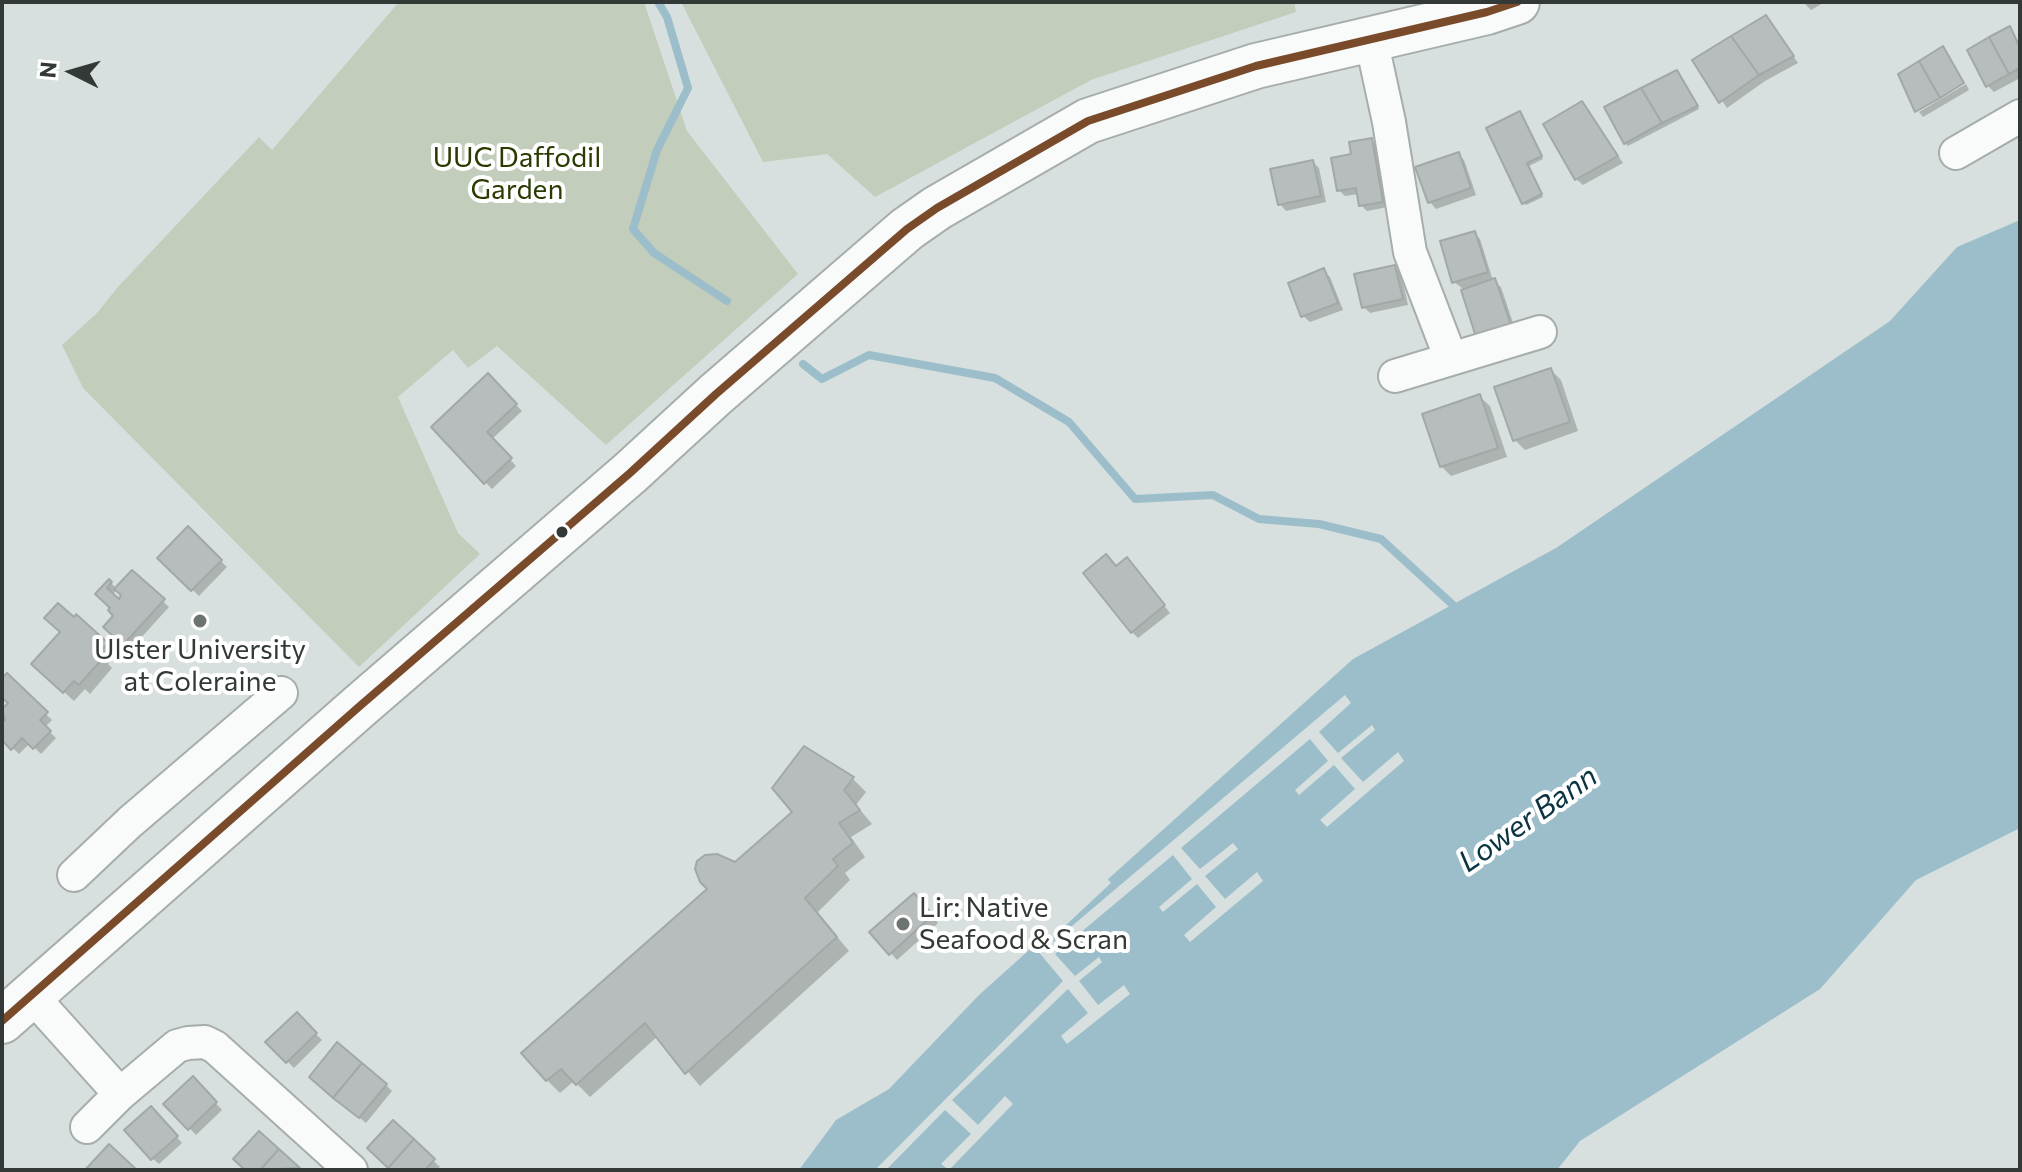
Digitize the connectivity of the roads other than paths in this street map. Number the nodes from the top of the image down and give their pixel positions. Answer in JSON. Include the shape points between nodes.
{"nodes":[{"id":1,"x":1517,"y":2,"type":"edge"},
{"id":2,"x":1371,"y":39,"type":"junction"},
{"id":3,"x":2020,"y":116,"type":"edge"},
{"id":4,"x":1956,"y":153,"type":"dead end"},
{"id":5,"x":1540,"y":332,"type":"dead end"},
{"id":6,"x":1451,"y":359,"type":"junction"},
{"id":7,"x":1395,"y":376,"type":"dead end"},
{"id":8,"x":281,"y":693,"type":"dead end"},
{"id":9,"x":74,"y":875,"type":"dead end"},
{"id":10,"x":17,"y":1009,"type":"edge"},
{"id":11,"x":120,"y":1094,"type":"junction"},
{"id":12,"x":87,"y":1127,"type":"dead end"},
{"id":13,"x":351,"y":1170,"type":"edge"}],
"edges":[{"from":1,"to":2,"type":"main road"},
{"from":2,"to":6,"type":"street","via":[[1410,252]]},
{"from":2,"to":10,"type":"main road","via":[[1256,66],[1088,121],[917,222]]},
{"from":3,"to":4,"type":"street"},
{"from":5,"to":6,"type":"street"},
{"from":6,"to":7,"type":"street"},
{"from":8,"to":9,"type":"street"},
{"from":10,"to":11,"type":"street"},
{"from":11,"to":12,"type":"street"},
{"from":11,"to":13,"type":"street","via":[[177,1046],[205,1042]]}]}
